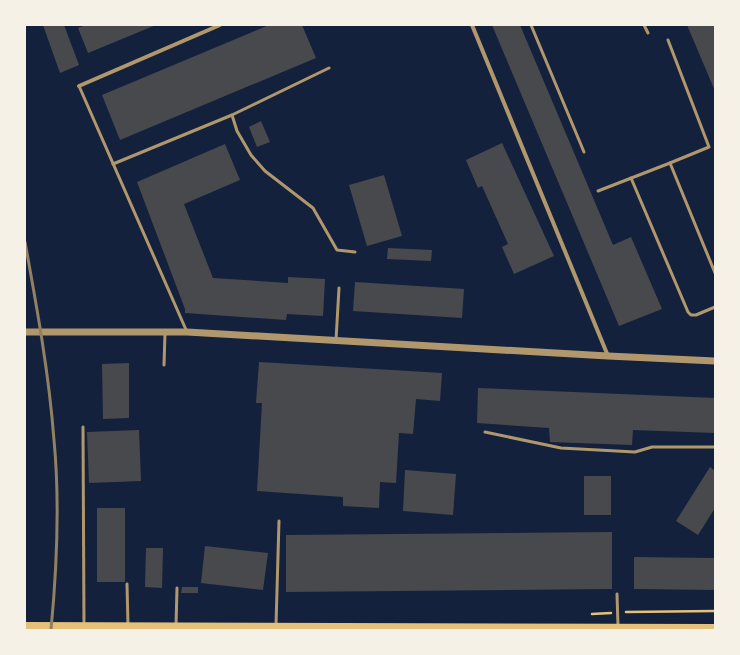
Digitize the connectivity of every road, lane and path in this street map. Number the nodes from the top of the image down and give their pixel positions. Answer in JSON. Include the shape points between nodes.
{"nodes":[{"id":1,"x":220,"y":25,"type":"edge"},
{"id":2,"x":472,"y":25,"type":"edge"},
{"id":3,"x":530,"y":25,"type":"edge"},
{"id":4,"x":644,"y":25,"type":"edge"},
{"id":5,"x":648,"y":33,"type":"dead end"},
{"id":6,"x":668,"y":40,"type":"dead end"},
{"id":7,"x":329,"y":68,"type":"dead end"},
{"id":8,"x":79,"y":86,"type":"joint"},
{"id":9,"x":232,"y":115,"type":"junction"},
{"id":10,"x":584,"y":152,"type":"dead end"},
{"id":11,"x":670,"y":163,"type":"junction"},
{"id":12,"x":113,"y":164,"type":"junction"},
{"id":13,"x":632,"y":178,"type":"junction"},
{"id":14,"x":598,"y":191,"type":"dead end"},
{"id":15,"x":355,"y":252,"type":"dead end"},
{"id":16,"x":715,"y":273,"type":"edge"},
{"id":17,"x":340,"y":288,"type":"dead end"},
{"id":18,"x":715,"y":307,"type":"edge"},
{"id":19,"x":25,"y":332,"type":"edge"},
{"id":20,"x":165,"y":332,"type":"junction"},
{"id":21,"x":187,"y":332,"type":"junction"},
{"id":22,"x":336,"y":340,"type":"junction"},
{"id":23,"x":608,"y":356,"type":"junction"},
{"id":24,"x":715,"y":361,"type":"edge"},
{"id":25,"x":164,"y":365,"type":"dead end"},
{"id":26,"x":83,"y":428,"type":"dead end"},
{"id":27,"x":485,"y":432,"type":"dead end"},
{"id":28,"x":715,"y":447,"type":"edge"},
{"id":29,"x":278,"y":521,"type":"dead end"},
{"id":30,"x":128,"y":584,"type":"dead end"},
{"id":31,"x":177,"y":588,"type":"dead end"},
{"id":32,"x":617,"y":594,"type":"dead end"},
{"id":33,"x":715,"y":611,"type":"edge"},
{"id":34,"x":618,"y":612,"type":"junction"},
{"id":35,"x":592,"y":614,"type":"dead end"},
{"id":36,"x":84,"y":625,"type":"junction"},
{"id":37,"x":25,"y":626,"type":"edge"},
{"id":38,"x":128,"y":626,"type":"junction"},
{"id":39,"x":176,"y":627,"type":"junction"},
{"id":40,"x":276,"y":627,"type":"junction"},
{"id":41,"x":618,"y":628,"type":"junction"},
{"id":42,"x":715,"y":628,"type":"edge"}],
"edges":[{"from":1,"to":8,"type":"street"},
{"from":2,"to":23,"type":"street"},
{"from":3,"to":10,"type":"lane"},
{"from":4,"to":5,"type":"lane"},
{"from":6,"to":11,"type":"lane","via":[[709,147]]},
{"from":7,"to":9,"type":"lane"},
{"from":8,"to":12,"type":"lane"},
{"from":9,"to":12,"type":"lane"},
{"from":9,"to":15,"type":"lane","via":[[237,131],[251,155],[265,171],[313,208],[337,250]]},
{"from":11,"to":13,"type":"lane"},
{"from":11,"to":16,"type":"lane"},
{"from":12,"to":21,"type":"lane"},
{"from":13,"to":14,"type":"lane"},
{"from":13,"to":18,"type":"lane","via":[[688,312],[696,315]]},
{"from":17,"to":22,"type":"lane"},
{"from":19,"to":20,"type":"street"},
{"from":20,"to":21,"type":"street"},
{"from":20,"to":25,"type":"lane"},
{"from":21,"to":22,"type":"street"},
{"from":22,"to":23,"type":"street"},
{"from":23,"to":24,"type":"street"},
{"from":26,"to":36,"type":"lane"},
{"from":27,"to":28,"type":"lane","via":[[561,448],[635,452],[652,447]]},
{"from":29,"to":40,"type":"lane"},
{"from":30,"to":38,"type":"lane"},
{"from":31,"to":39,"type":"lane"},
{"from":32,"to":34,"type":"lane"},
{"from":33,"to":34,"type":"path"},
{"from":34,"to":35,"type":"path"},
{"from":34,"to":41,"type":"lane"},
{"from":36,"to":37,"type":"main road"},
{"from":36,"to":38,"type":"main road"},
{"from":38,"to":39,"type":"main road"},
{"from":39,"to":40,"type":"main road"},
{"from":40,"to":41,"type":"main road"},
{"from":41,"to":42,"type":"main road"}]}
